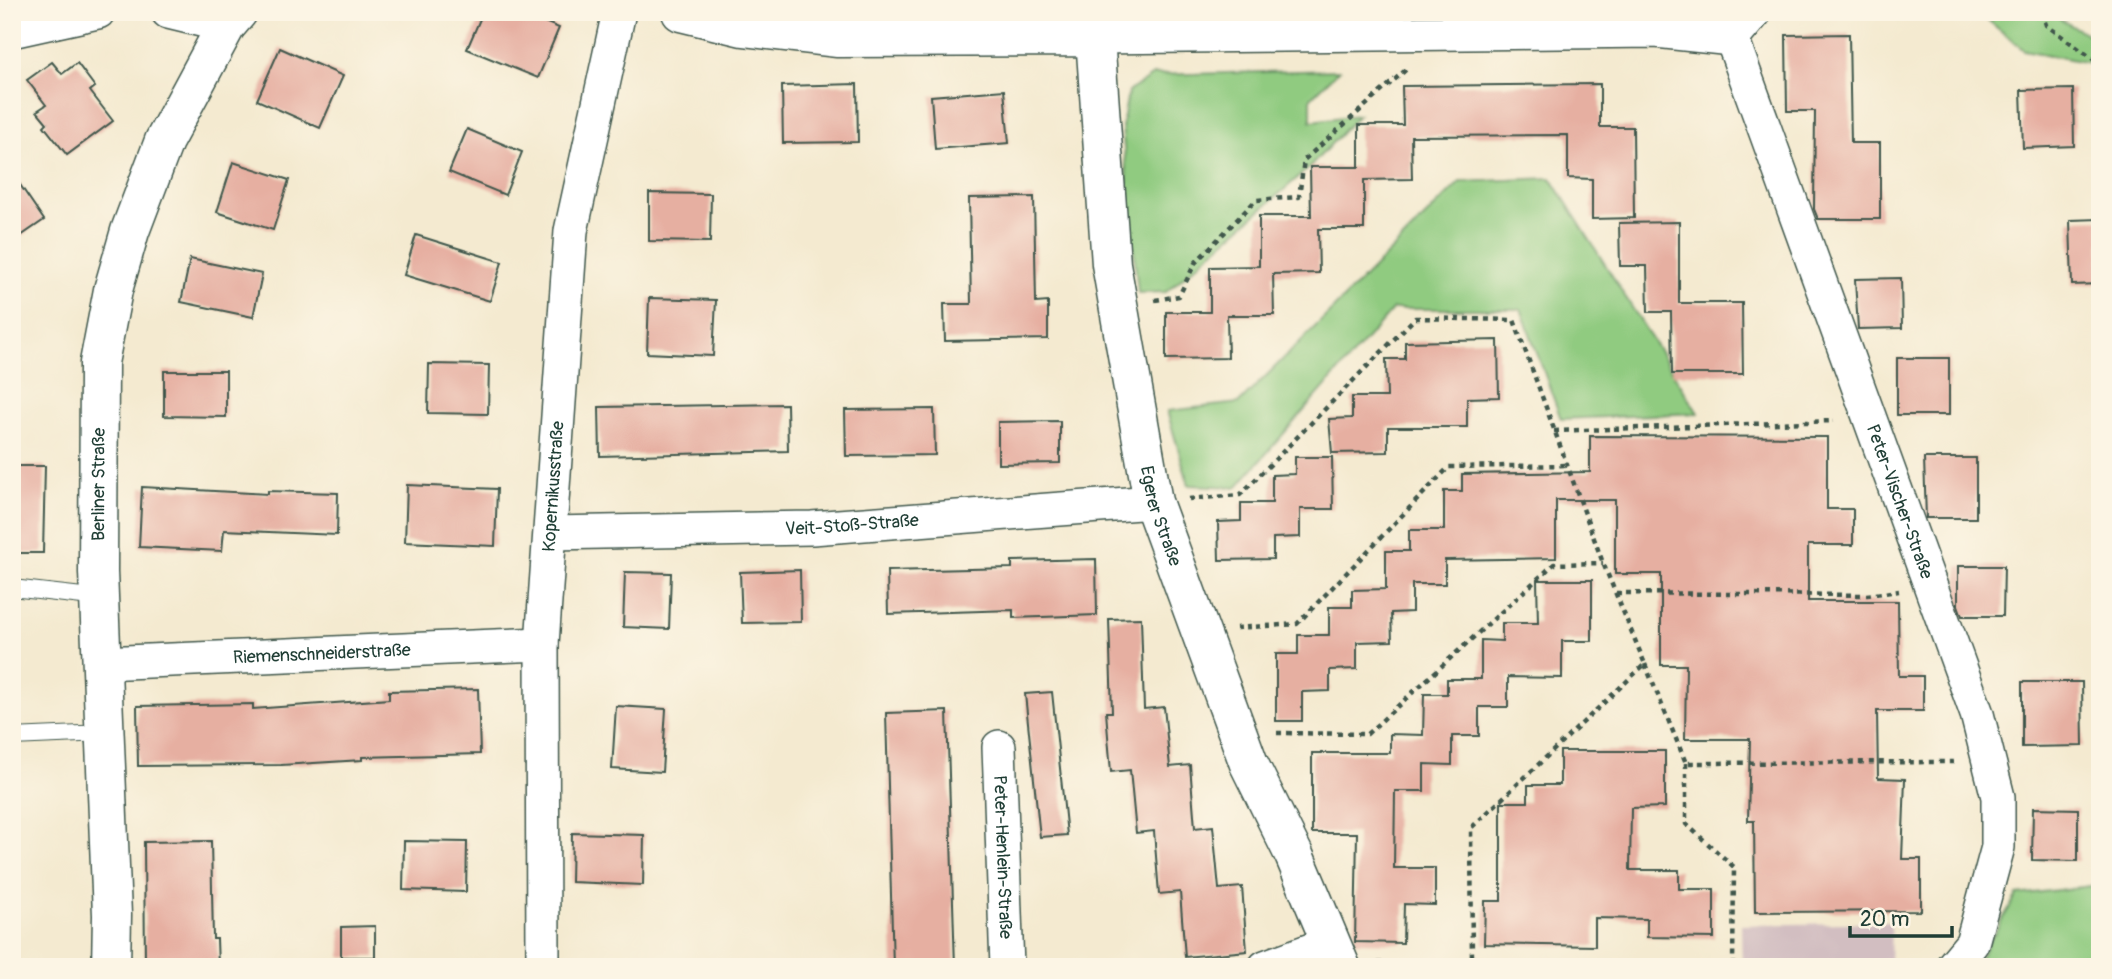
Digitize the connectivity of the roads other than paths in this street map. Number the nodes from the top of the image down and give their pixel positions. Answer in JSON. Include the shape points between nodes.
{"nodes":[{"id":1,"x":98,"y":12,"type":"edge"},
{"id":2,"x":168,"y":12,"type":"edge"},
{"id":3,"x":619,"y":12,"type":"edge"},
{"id":4,"x":681,"y":12,"type":"edge"},
{"id":5,"x":1755,"y":12,"type":"edge"},
{"id":6,"x":232,"y":19,"type":"edge"},
{"id":7,"x":12,"y":31,"type":"edge"},
{"id":8,"x":1095,"y":37,"type":"junction"},
{"id":9,"x":1732,"y":39,"type":"junction"},
{"id":10,"x":1153,"y":502,"type":"junction"},
{"id":11,"x":551,"y":533,"type":"junction"},
{"id":12,"x":12,"y":588,"type":"edge"},
{"id":13,"x":100,"y":598,"type":"junction"},
{"id":14,"x":542,"y":644,"type":"junction"},
{"id":15,"x":102,"y":663,"type":"junction"},
{"id":16,"x":106,"y":733,"type":"junction"},
{"id":17,"x":12,"y":737,"type":"edge"},
{"id":18,"x":999,"y":747,"type":"dead end"},
{"id":19,"x":1336,"y":958,"type":"edge"},
{"id":20,"x":111,"y":967,"type":"edge"},
{"id":21,"x":543,"y":967,"type":"edge"},
{"id":22,"x":1006,"y":967,"type":"edge"},
{"id":23,"x":1265,"y":967,"type":"edge"},
{"id":24,"x":1952,"y":967,"type":"edge"}],
"edges":[{"from":1,"to":7,"type":"street"},
{"from":2,"to":6,"type":"street"},
{"from":3,"to":11,"type":"street","name":"Kopernikusstraße","via":[[571,232]]},
{"from":4,"to":8,"type":"street","via":[[743,27],[836,38],[1057,31]]},
{"from":5,"to":9,"type":"street"},
{"from":6,"to":13,"type":"street","name":"Berliner Straße","via":[[164,141],[113,290],[99,363]]},
{"from":8,"to":9,"type":"street","via":[[1656,31]]},
{"from":8,"to":10,"type":"street","name":"Egerer Straße","via":[[1111,264]]},
{"from":9,"to":24,"type":"street","name":"Peter-Vischer-Straße","via":[[1977,714],[1998,797],[1998,847],[1987,896],[1972,943]]},
{"from":10,"to":11,"type":"street","name":"Veit-Stoß-Straße","via":[[812,527]]},
{"from":10,"to":19,"type":"street","name":"Egerer Straße","via":[[1249,764],[1294,855]]},
{"from":11,"to":14,"type":"street","name":"Kopernikusstraße"},
{"from":12,"to":13,"type":"lane"},
{"from":13,"to":15,"type":"street","name":"Berliner Straße"},
{"from":14,"to":15,"type":"street","name":"Riemenschneiderstraße"},
{"from":14,"to":21,"type":"street","name":"Kopernikusstraße"},
{"from":15,"to":16,"type":"street","name":"Berliner Straße"},
{"from":16,"to":17,"type":"lane"},
{"from":16,"to":20,"type":"street","name":"Berliner Straße"},
{"from":18,"to":22,"type":"street","name":"Peter-Henlein-Straße"},
{"from":19,"to":23,"type":"street"}]}
